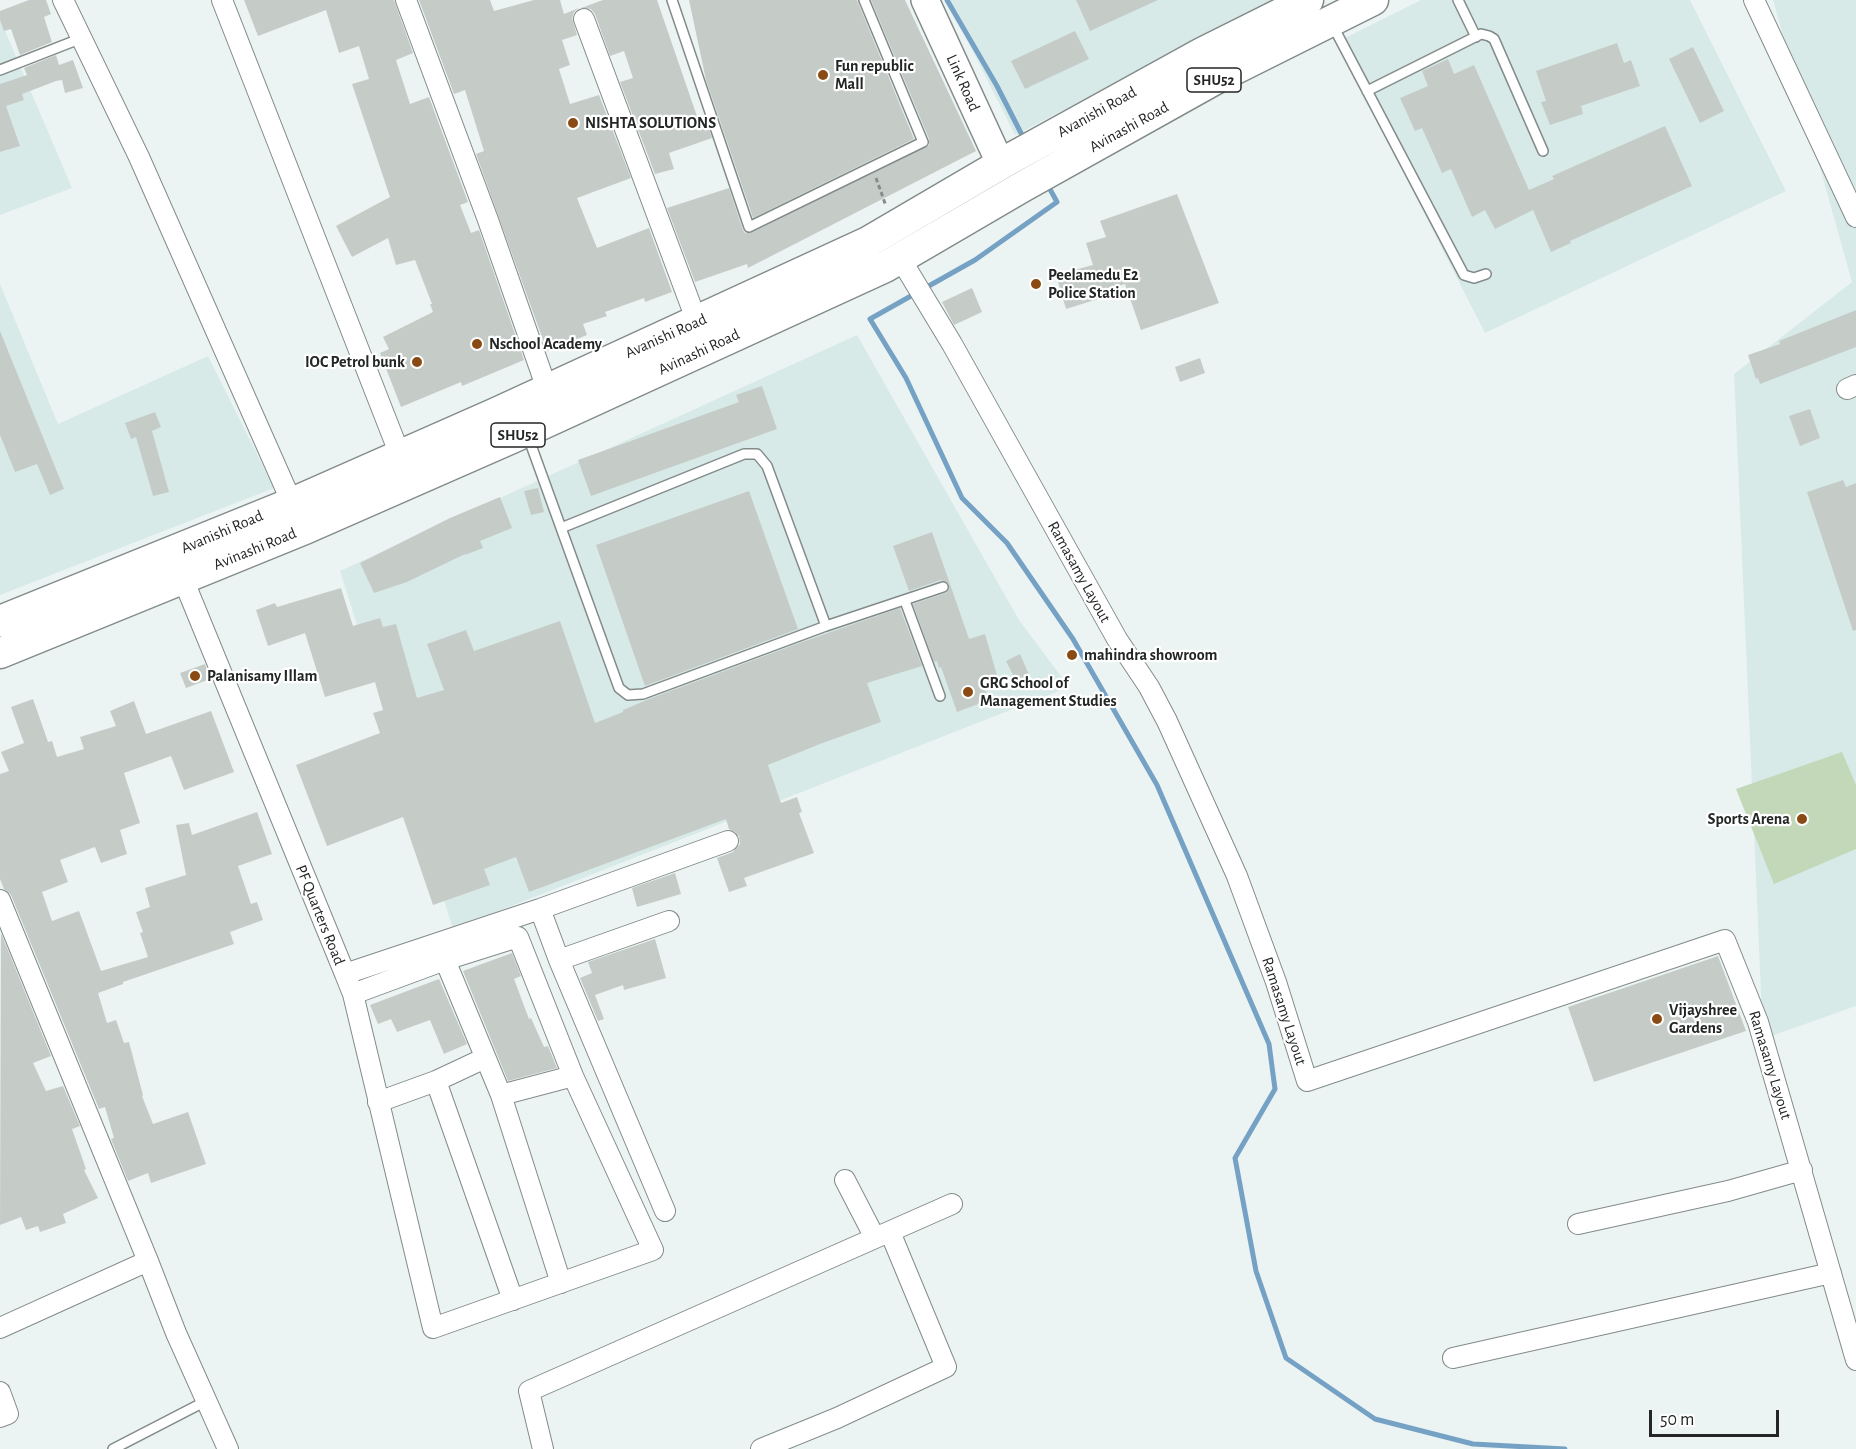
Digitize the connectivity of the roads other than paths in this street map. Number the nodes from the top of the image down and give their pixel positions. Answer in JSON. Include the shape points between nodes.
{"nodes":[{"id":1,"x":63,"y":0,"type":"edge"},
{"id":2,"x":222,"y":0,"type":"edge"},
{"id":3,"x":406,"y":0,"type":"edge"},
{"id":4,"x":672,"y":0,"type":"edge"},
{"id":5,"x":864,"y":0,"type":"edge"},
{"id":6,"x":926,"y":0,"type":"edge"},
{"id":7,"x":1308,"y":0,"type":"edge"},
{"id":8,"x":1373,"y":0,"type":"edge"},
{"id":9,"x":1458,"y":0,"type":"edge"},
{"id":10,"x":1754,"y":0,"type":"edge"},
{"id":11,"x":584,"y":19,"type":"dead end"},
{"id":12,"x":1330,"y":21,"type":"junction"},
{"id":13,"x":1476,"y":37,"type":"junction"},
{"id":14,"x":82,"y":38,"type":"junction"},
{"id":15,"x":0,"y":70,"type":"edge"},
{"id":16,"x":1367,"y":90,"type":"junction"},
{"id":17,"x":1543,"y":151,"type":"dead end"},
{"id":18,"x":1052,"y":153,"type":"junction"},
{"id":19,"x":1004,"y":162,"type":"junction"},
{"id":20,"x":1856,"y":217,"type":"edge"},
{"id":21,"x":900,"y":258,"type":"junction"},
{"id":22,"x":1486,"y":274,"type":"dead end"},
{"id":23,"x":697,"y":322,"type":"junction"},
{"id":24,"x":547,"y":389,"type":"junction"},
{"id":25,"x":526,"y":432,"type":"junction"},
{"id":26,"x":400,"y":455,"type":"junction"},
{"id":27,"x":292,"y":503,"type":"junction"},
{"id":28,"x":561,"y":528,"type":"junction"},
{"id":29,"x":183,"y":579,"type":"junction"},
{"id":30,"x":943,"y":587,"type":"dead end"},
{"id":31,"x":905,"y":601,"type":"junction"},
{"id":32,"x":0,"y":621,"type":"edge"},
{"id":33,"x":826,"y":626,"type":"junction"},
{"id":34,"x":0,"y":653,"type":"edge"},
{"id":35,"x":940,"y":696,"type":"dead end"},
{"id":36,"x":728,"y":841,"type":"dead end"},
{"id":37,"x":0,"y":900,"type":"edge"},
{"id":38,"x":540,"y":909,"type":"junction"},
{"id":39,"x":669,"y":921,"type":"dead end"},
{"id":40,"x":446,"y":960,"type":"junction"},
{"id":41,"x":559,"y":960,"type":"junction"},
{"id":42,"x":345,"y":974,"type":"junction"},
{"id":43,"x":352,"y":994,"type":"junction"},
{"id":44,"x":485,"y":1058,"type":"junction"},
{"id":45,"x":573,"y":1076,"type":"junction"},
{"id":46,"x":436,"y":1081,"type":"junction"},
{"id":47,"x":501,"y":1095,"type":"junction"},
{"id":48,"x":378,"y":1102,"type":"junction"},
{"id":49,"x":1802,"y":1170,"type":"junction"},
{"id":50,"x":846,"y":1180,"type":"dead end"},
{"id":51,"x":952,"y":1204,"type":"dead end"},
{"id":52,"x":665,"y":1211,"type":"dead end"},
{"id":53,"x":1578,"y":1224,"type":"dead end"},
{"id":54,"x":882,"y":1235,"type":"junction"},
{"id":55,"x":148,"y":1262,"type":"junction"},
{"id":56,"x":1831,"y":1273,"type":"junction"},
{"id":57,"x":561,"y":1283,"type":"junction"},
{"id":58,"x":513,"y":1300,"type":"junction"},
{"id":59,"x":0,"y":1328,"type":"edge"},
{"id":60,"x":1453,"y":1358,"type":"dead end"},
{"id":61,"x":1856,"y":1360,"type":"edge"},
{"id":62,"x":0,"y":1392,"type":"edge"},
{"id":63,"x":206,"y":1401,"type":"junction"},
{"id":64,"x":0,"y":1417,"type":"edge"},
{"id":65,"x":113,"y":1449,"type":"edge"},
{"id":66,"x":228,"y":1449,"type":"edge"},
{"id":67,"x":543,"y":1449,"type":"edge"},
{"id":68,"x":761,"y":1449,"type":"edge"}],
"edges":[{"from":1,"to":14,"type":"street"},
{"from":2,"to":26,"type":"street"},
{"from":3,"to":24,"type":"street"},
{"from":4,"to":5,"type":"lane","via":[[749,228],[923,142]]},
{"from":6,"to":19,"type":"street","name":"Link Road"},
{"from":7,"to":18,"type":"main road","name":"Avanishi Road","number":"SHU52","via":[[1202,53]]},
{"from":8,"to":12,"type":"main road","name":"Avinashi Road","number":"SHU52"},
{"from":9,"to":13,"type":"lane"},
{"from":10,"to":20,"type":"street"},
{"from":11,"to":23,"type":"street"},
{"from":12,"to":16,"type":"lane"},
{"from":12,"to":18,"type":"main road","name":"Avinashi Road","number":"SHU52"},
{"from":13,"to":16,"type":"lane"},
{"from":13,"to":17,"type":"lane","via":[[1481,34],[1494,39]]},
{"from":14,"to":15,"type":"lane"},
{"from":14,"to":27,"type":"street"},
{"from":16,"to":22,"type":"lane","via":[[1464,275],[1474,278]]},
{"from":18,"to":19,"type":"main road","name":"Avanishi Road","number":"SHU52"},
{"from":18,"to":21,"type":"main road","name":"Avinashi Road","number":"SHU52","via":[[1022,186]]},
{"from":19,"to":23,"type":"main road","name":"Avanishi Road","number":"SHU52","via":[[868,242]]},
{"from":21,"to":25,"type":"main road","name":"Avinashi Road","number":"SHU52"},
{"from":21,"to":49,"type":"street","name":"Ramasamy Layout","via":[[1167,720],[1237,876],[1307,1081],[1725,940],[1758,1022]]},
{"from":23,"to":24,"type":"main road","name":"Avanishi Road","number":"SHU52"},
{"from":24,"to":26,"type":"main road","name":"Avanishi Road","number":"SHU52"},
{"from":25,"to":28,"type":"lane"},
{"from":25,"to":29,"type":"main road","name":"Avinashi Road","number":"SHU52"},
{"from":26,"to":27,"type":"main road","name":"Avanishi Road","number":"SHU52"},
{"from":27,"to":32,"type":"main road","name":"Avanishi Road","number":"SHU52"},
{"from":28,"to":33,"type":"lane","via":[[620,688],[628,695],[643,694]]},
{"from":28,"to":33,"type":"lane","via":[[744,454],[757,454],[767,466]]},
{"from":29,"to":34,"type":"main road","name":"Avinashi Road","number":"SHU52"},
{"from":29,"to":42,"type":"street","name":"PF Quarters Road"},
{"from":30,"to":31,"type":"lane"},
{"from":31,"to":33,"type":"lane"},
{"from":31,"to":35,"type":"lane"},
{"from":36,"to":38,"type":"street","name":"PF Quarters Road"},
{"from":37,"to":55,"type":"street"},
{"from":38,"to":41,"type":"street"},
{"from":38,"to":42,"type":"street","name":"PF Quarters Road"},
{"from":39,"to":41,"type":"street"},
{"from":40,"to":43,"type":"street"},
{"from":40,"to":44,"type":"street"},
{"from":40,"to":45,"type":"street","via":[[518,937]]},
{"from":41,"to":52,"type":"street"},
{"from":42,"to":43,"type":"street"},
{"from":43,"to":48,"type":"street"},
{"from":44,"to":46,"type":"street"},
{"from":44,"to":47,"type":"street"},
{"from":45,"to":47,"type":"street"},
{"from":45,"to":57,"type":"street","via":[[653,1250]]},
{"from":46,"to":48,"type":"street"},
{"from":46,"to":58,"type":"street"},
{"from":47,"to":57,"type":"street"},
{"from":48,"to":58,"type":"street","via":[[433,1329]]},
{"from":49,"to":53,"type":"street","via":[[1728,1191]]},
{"from":49,"to":56,"type":"street","name":"Ramasamy Layout"},
{"from":50,"to":54,"type":"street"},
{"from":51,"to":54,"type":"street"},
{"from":54,"to":67,"type":"street","via":[[530,1390]]},
{"from":54,"to":68,"type":"street","via":[[946,1367]]},
{"from":55,"to":59,"type":"street"},
{"from":55,"to":63,"type":"street"},
{"from":56,"to":60,"type":"street"},
{"from":56,"to":61,"type":"street","name":"Ramasamy Layout"},
{"from":57,"to":58,"type":"street"},
{"from":62,"to":64,"type":"street","via":[[8,1414]]},
{"from":63,"to":65,"type":"lane"},
{"from":63,"to":66,"type":"street"}]}
